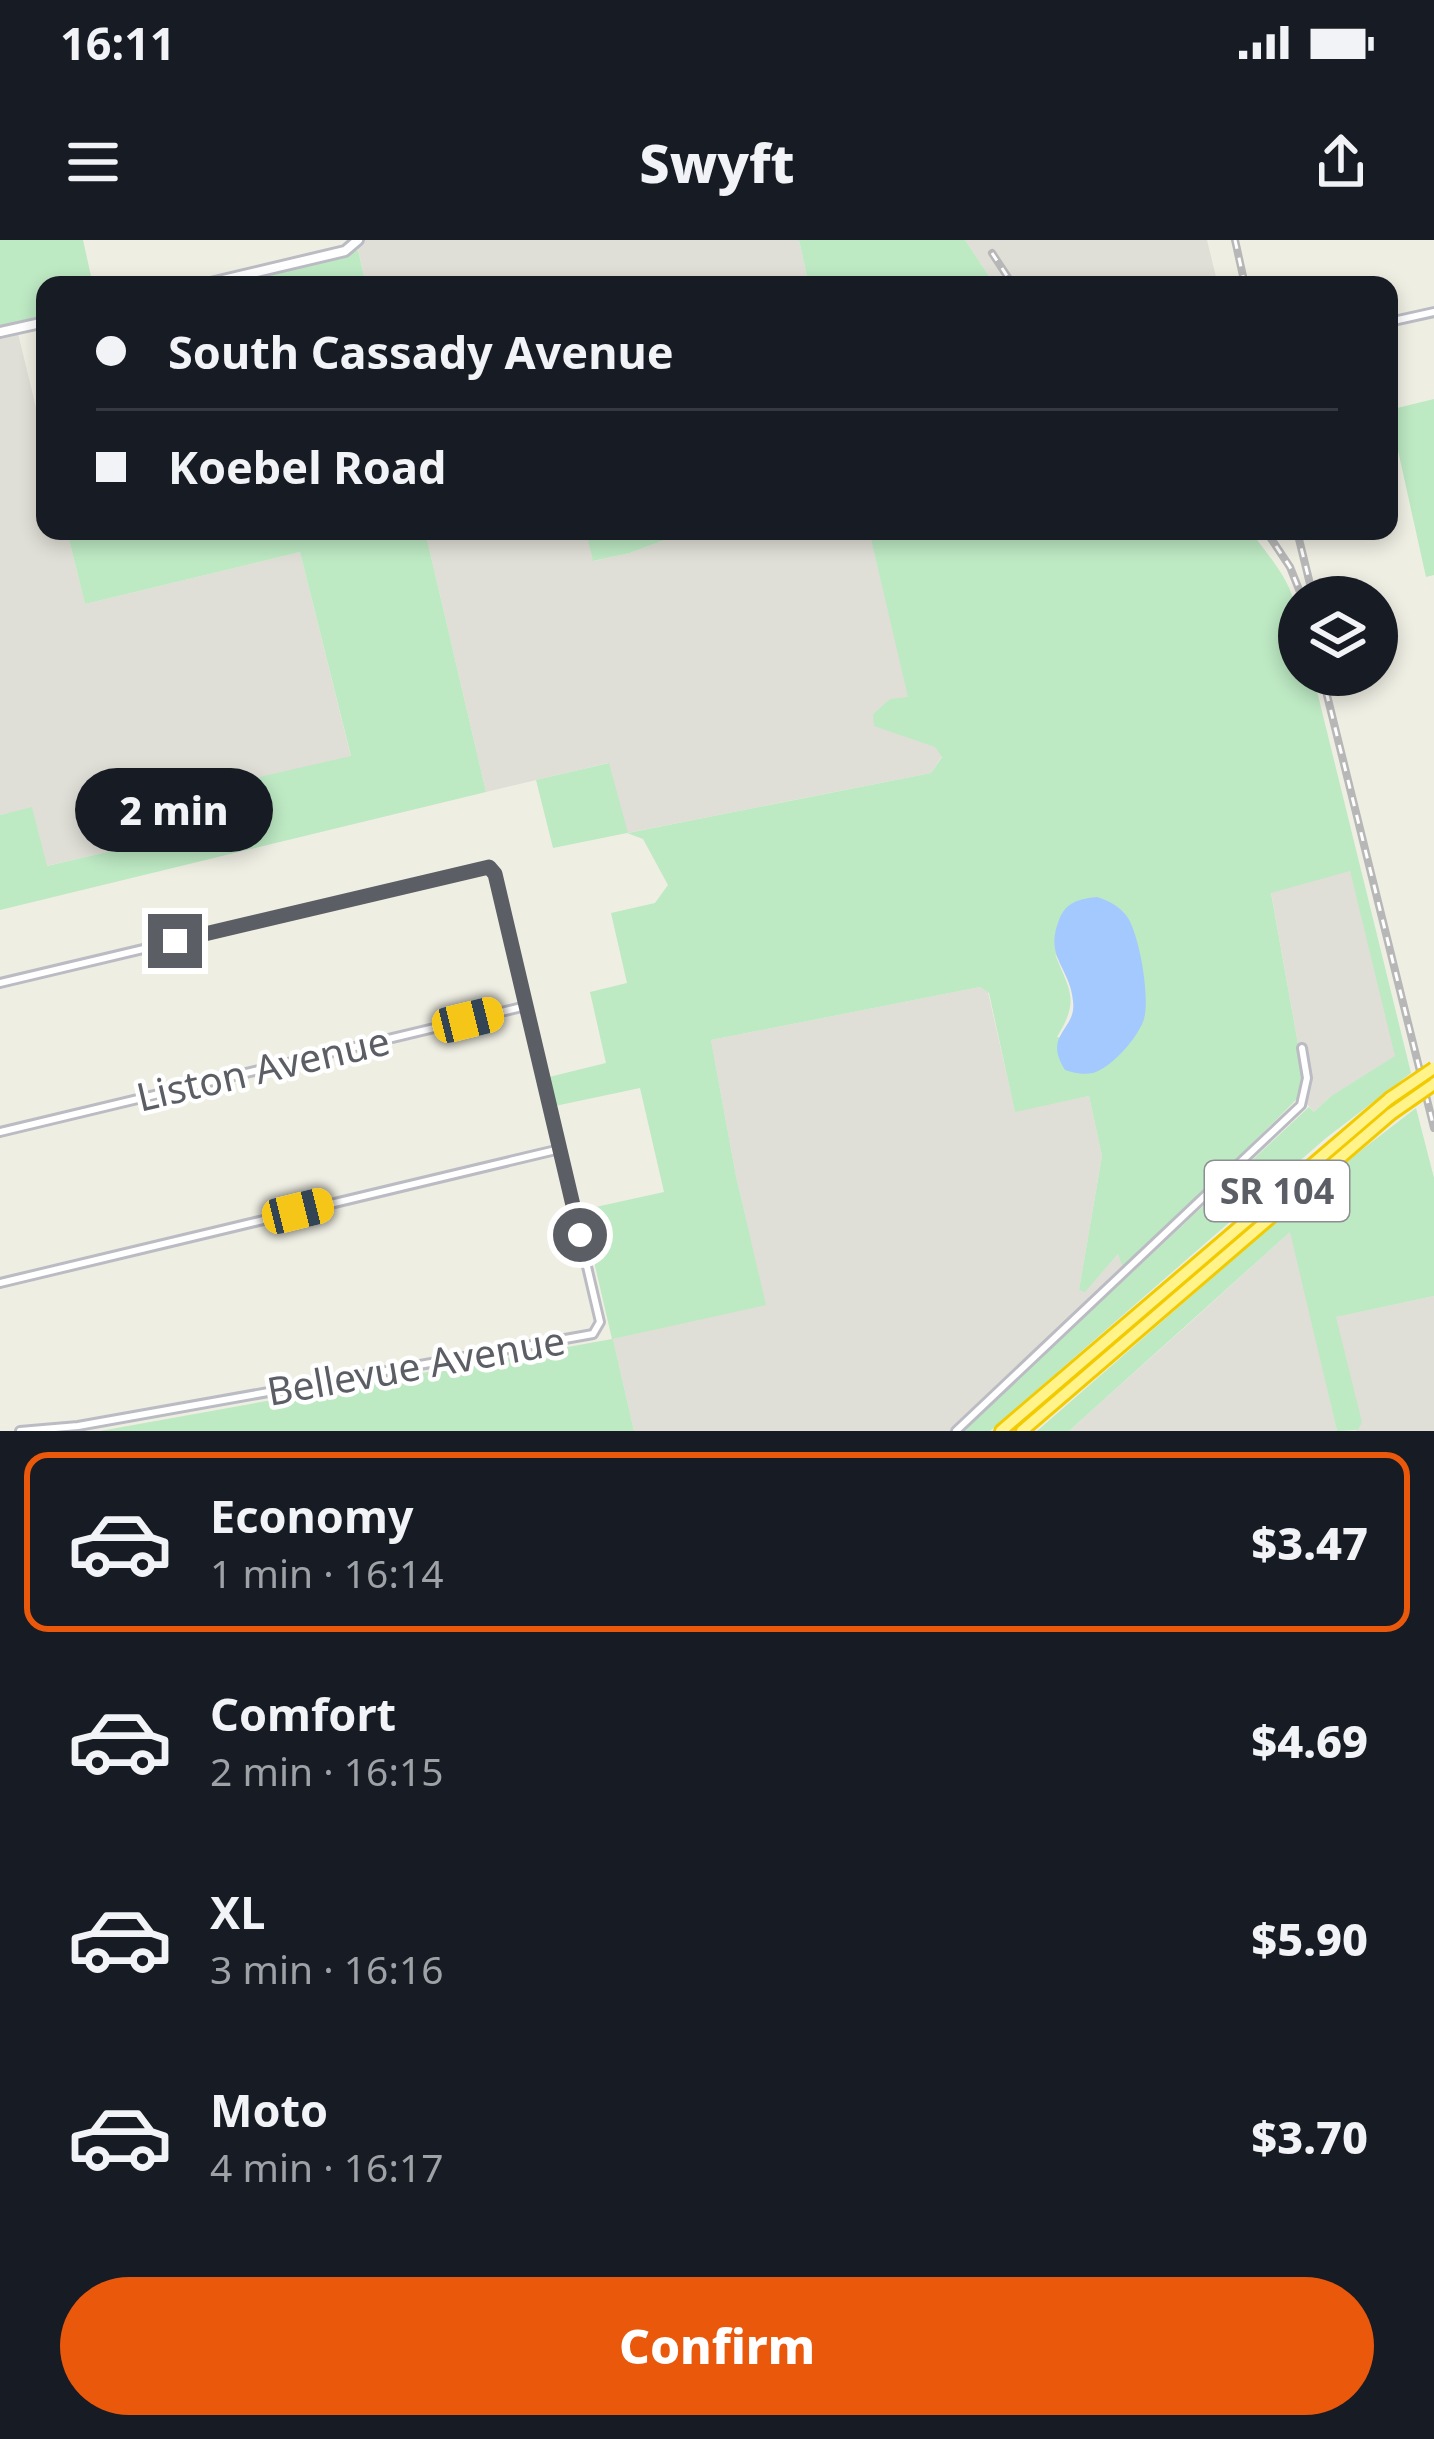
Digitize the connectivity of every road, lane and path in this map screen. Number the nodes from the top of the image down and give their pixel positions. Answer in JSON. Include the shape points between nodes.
{"nodes":[{"id":1,"x":358,"y":240,"type":"edge"},
{"id":2,"x":240,"y":276,"type":"edge"},
{"id":3,"x":1434,"y":312,"type":"edge"},
{"id":4,"x":1398,"y":320,"type":"edge"},
{"id":5,"x":36,"y":324,"type":"edge"},
{"id":6,"x":0,"y":332,"type":"edge"},
{"id":7,"x":0,"y":983,"type":"edge"},
{"id":8,"x":526,"y":1006,"type":"junction"},
{"id":9,"x":1302,"y":1048,"type":"dead end"},
{"id":10,"x":1434,"y":1068,"type":"edge"},
{"id":11,"x":1434,"y":1084,"type":"edge"},
{"id":12,"x":0,"y":1132,"type":"edge"},
{"id":13,"x":560,"y":1149,"type":"junction"},
{"id":14,"x":0,"y":1283,"type":"edge"},
{"id":15,"x":20,"y":1431,"type":"edge"},
{"id":16,"x":956,"y":1431,"type":"edge"},
{"id":17,"x":1001,"y":1431,"type":"edge"},
{"id":18,"x":1022,"y":1431,"type":"edge"}],
"edges":[{"from":1,"to":2,"type":"street","via":[[344,251]]},
{"from":3,"to":4,"type":"street"},
{"from":5,"to":6,"type":"street"},
{"from":7,"to":8,"type":"street","via":[[489,867]]},
{"from":8,"to":12,"type":"street","name":"Liston Avenue"},
{"from":8,"to":13,"type":"street"},
{"from":9,"to":16,"type":"street","via":[[1301,1106]]},
{"from":10,"to":17,"type":"highway","number":"SR 104","bridge":true,"via":[[1390,1097]]},
{"from":11,"to":18,"type":"highway","number":"SR 104","bridge":true},
{"from":13,"to":14,"type":"street"},
{"from":13,"to":15,"type":"street","name":"Bellevue Avenue","via":[[597,1331]]}]}
